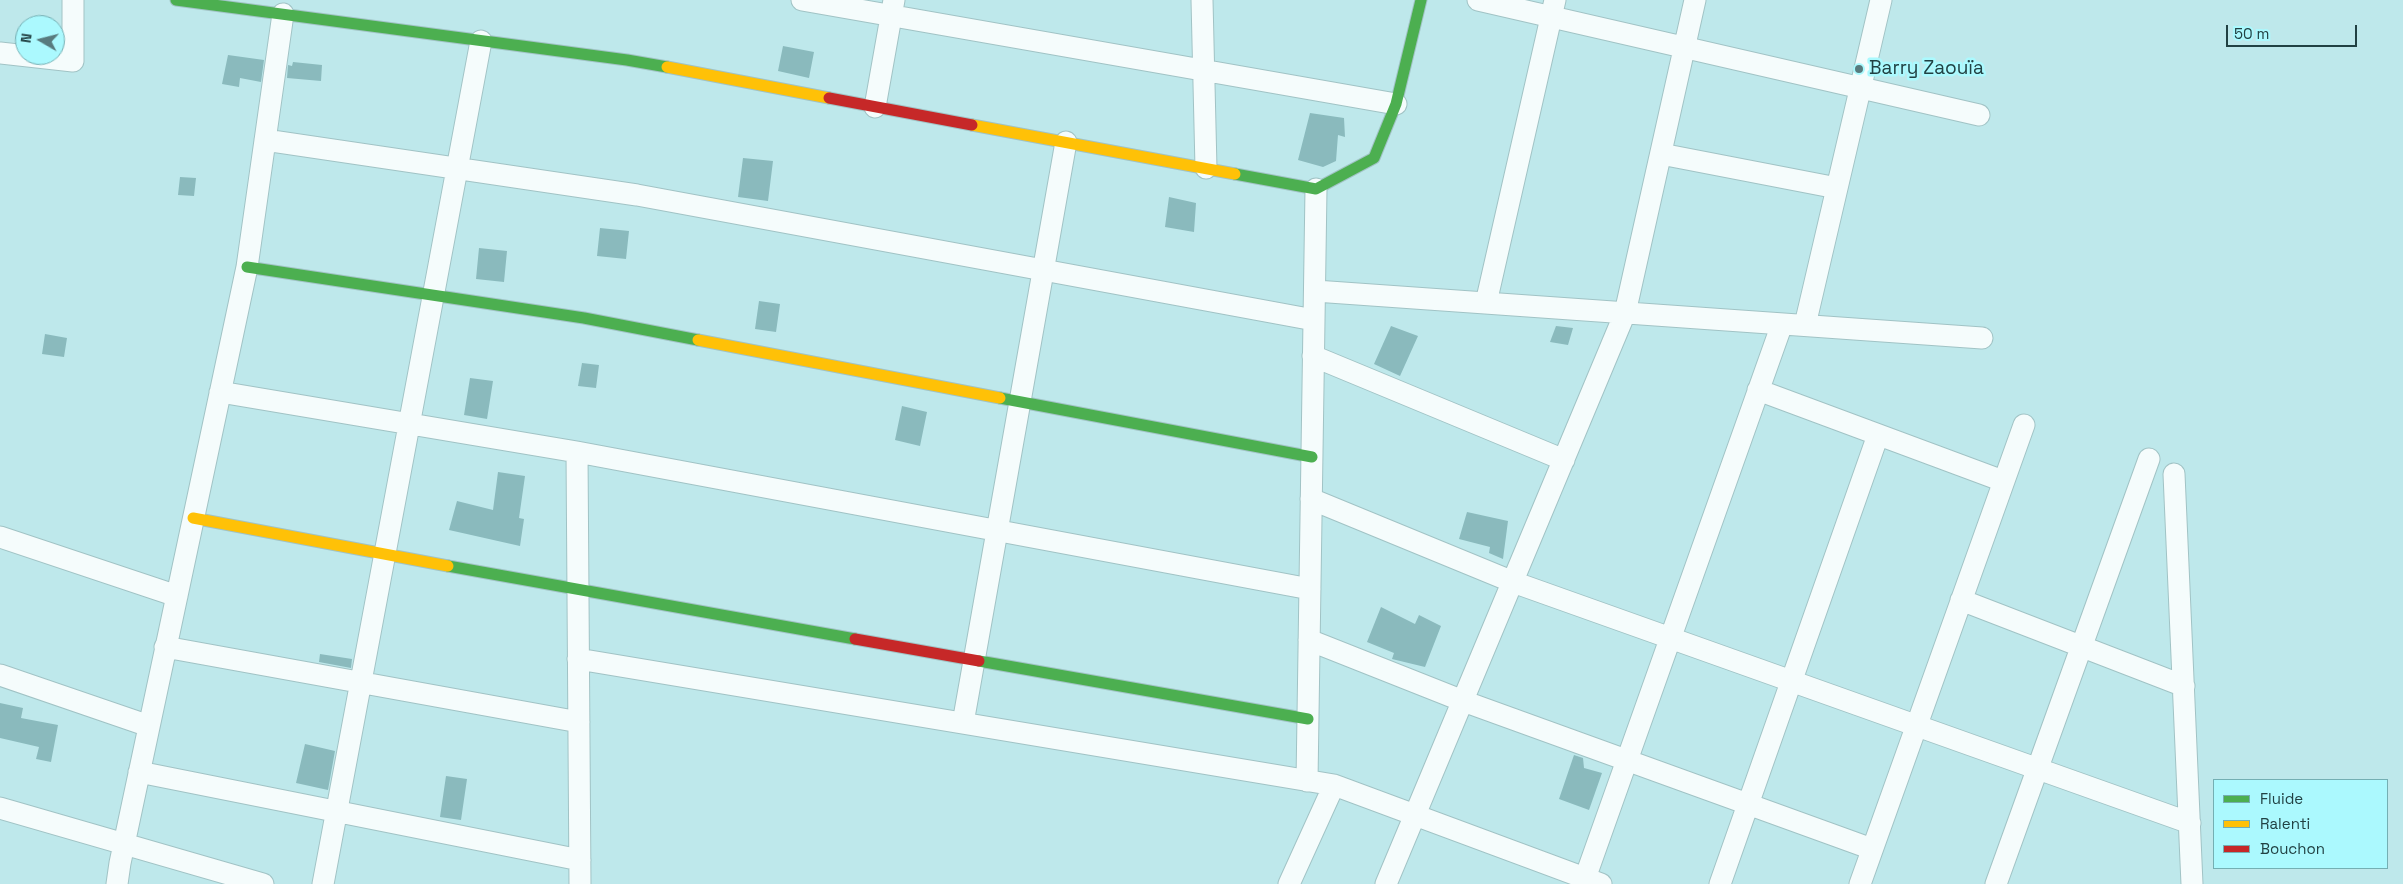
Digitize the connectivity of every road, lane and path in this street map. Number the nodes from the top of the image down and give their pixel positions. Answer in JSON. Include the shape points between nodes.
{"nodes":[{"id":1,"x":73,"y":0,"type":"edge"},
{"id":2,"x":181,"y":0,"type":"edge"},
{"id":3,"x":802,"y":0,"type":"edge"},
{"id":4,"x":1202,"y":0,"type":"edge"},
{"id":5,"x":1421,"y":0,"type":"edge"},
{"id":6,"x":1478,"y":0,"type":"edge"},
{"id":7,"x":1695,"y":0,"type":"edge"},
{"id":8,"x":1881,"y":0,"type":"edge"},
{"id":9,"x":245,"y":4,"type":"edge"},
{"id":10,"x":892,"y":8,"type":"edge"},
{"id":11,"x":1553,"y":8,"type":"edge"},
{"id":12,"x":283,"y":14,"type":"junction"},
{"id":13,"x":481,"y":41,"type":"junction"},
{"id":14,"x":1684,"y":47,"type":"junction"},
{"id":15,"x":0,"y":53,"type":"edge"},
{"id":16,"x":1204,"y":70,"type":"junction"},
{"id":17,"x":1861,"y":88,"type":"junction"},
{"id":18,"x":1396,"y":104,"type":"junction"},
{"id":19,"x":875,"y":107,"type":"junction"},
{"id":20,"x":1980,"y":115,"type":"dead end"},
{"id":21,"x":265,"y":140,"type":"junction"},
{"id":22,"x":1066,"y":142,"type":"junction"},
{"id":23,"x":1661,"y":154,"type":"junction"},
{"id":24,"x":457,"y":168,"type":"junction"},
{"id":25,"x":1206,"y":168,"type":"junction"},
{"id":26,"x":1837,"y":188,"type":"junction"},
{"id":27,"x":1316,"y":189,"type":"junction"},
{"id":28,"x":247,"y":267,"type":"junction"},
{"id":29,"x":1043,"y":270,"type":"junction"},
{"id":30,"x":1314,"y":291,"type":"junction"},
{"id":31,"x":433,"y":296,"type":"junction"},
{"id":32,"x":1486,"y":303,"type":"junction"},
{"id":33,"x":1625,"y":313,"type":"junction"},
{"id":34,"x":1314,"y":320,"type":"junction"},
{"id":35,"x":1782,"y":324,"type":"junction"},
{"id":36,"x":1805,"y":325,"type":"junction"},
{"id":37,"x":1982,"y":338,"type":"dead end"},
{"id":38,"x":1313,"y":356,"type":"junction"},
{"id":39,"x":1758,"y":390,"type":"junction"},
{"id":40,"x":220,"y":392,"type":"junction"},
{"id":41,"x":1020,"y":402,"type":"junction"},
{"id":42,"x":409,"y":424,"type":"junction"},
{"id":43,"x":2024,"y":425,"type":"dead end"},
{"id":44,"x":1878,"y":435,"type":"junction"},
{"id":45,"x":577,"y":452,"type":"junction"},
{"id":46,"x":1312,"y":458,"type":"junction"},
{"id":47,"x":2149,"y":459,"type":"dead end"},
{"id":48,"x":1564,"y":460,"type":"junction"},
{"id":49,"x":2174,"y":474,"type":"dead end"},
{"id":50,"x":2004,"y":481,"type":"junction"},
{"id":51,"x":1311,"y":499,"type":"junction"},
{"id":52,"x":193,"y":518,"type":"junction"},
{"id":53,"x":997,"y":530,"type":"junction"},
{"id":54,"x":0,"y":538,"type":"edge"},
{"id":55,"x":385,"y":554,"type":"junction"},
{"id":56,"x":1512,"y":582,"type":"junction"},
{"id":57,"x":1310,"y":589,"type":"junction"},
{"id":58,"x":578,"y":590,"type":"junction"},
{"id":59,"x":177,"y":596,"type":"junction"},
{"id":60,"x":1961,"y":600,"type":"junction"},
{"id":61,"x":1670,"y":638,"type":"junction"},
{"id":62,"x":1309,"y":640,"type":"junction"},
{"id":63,"x":2081,"y":646,"type":"junction"},
{"id":64,"x":166,"y":647,"type":"junction"},
{"id":65,"x":578,"y":659,"type":"junction"},
{"id":66,"x":974,"y":660,"type":"junction"},
{"id":67,"x":0,"y":675,"type":"edge"},
{"id":68,"x":1791,"y":682,"type":"junction"},
{"id":69,"x":360,"y":683,"type":"junction"},
{"id":70,"x":2184,"y":686,"type":"junction"},
{"id":71,"x":1463,"y":701,"type":"junction"},
{"id":72,"x":1308,"y":719,"type":"junction"},
{"id":73,"x":579,"y":722,"type":"junction"},
{"id":74,"x":963,"y":723,"type":"junction"},
{"id":75,"x":149,"y":726,"type":"junction"},
{"id":76,"x":1916,"y":726,"type":"junction"},
{"id":77,"x":1626,"y":760,"type":"junction"},
{"id":78,"x":2037,"y":769,"type":"junction"},
{"id":79,"x":139,"y":772,"type":"junction"},
{"id":80,"x":1307,"y":781,"type":"junction"},
{"id":81,"x":1334,"y":785,"type":"junction"},
{"id":82,"x":1748,"y":804,"type":"junction"},
{"id":83,"x":0,"y":808,"type":"edge"},
{"id":84,"x":336,"y":812,"type":"junction"},
{"id":85,"x":1415,"y":815,"type":"junction"},
{"id":86,"x":2190,"y":823,"type":"junction"},
{"id":87,"x":124,"y":844,"type":"junction"},
{"id":88,"x":1872,"y":849,"type":"junction"},
{"id":89,"x":580,"y":860,"type":"junction"},
{"id":90,"x":1589,"y":882,"type":"edge"},
{"id":91,"x":117,"y":884,"type":"edge"},
{"id":92,"x":263,"y":884,"type":"edge"},
{"id":93,"x":323,"y":884,"type":"edge"},
{"id":94,"x":580,"y":884,"type":"edge"},
{"id":95,"x":1289,"y":884,"type":"edge"},
{"id":96,"x":1386,"y":884,"type":"edge"},
{"id":97,"x":1720,"y":884,"type":"edge"},
{"id":98,"x":1860,"y":884,"type":"edge"},
{"id":99,"x":1996,"y":884,"type":"edge"},
{"id":100,"x":2192,"y":884,"type":"edge"}],
"edges":[{"from":1,"to":15,"type":"street","via":[[73,60]]},
{"from":2,"to":9,"type":"street"},
{"from":3,"to":10,"type":"street"},
{"from":4,"to":16,"type":"street"},
{"from":5,"to":18,"type":"street"},
{"from":6,"to":11,"type":"street"},
{"from":7,"to":14,"type":"street"},
{"from":8,"to":17,"type":"street"},
{"from":9,"to":12,"type":"street"},
{"from":10,"to":16,"type":"street"},
{"from":10,"to":19,"type":"street"},
{"from":11,"to":14,"type":"street"},
{"from":11,"to":32,"type":"street"},
{"from":12,"to":13,"type":"street"},
{"from":12,"to":21,"type":"street"},
{"from":13,"to":19,"type":"street","via":[[627,60]]},
{"from":13,"to":24,"type":"street"},
{"from":14,"to":17,"type":"street"},
{"from":14,"to":23,"type":"street"},
{"from":16,"to":18,"type":"street"},
{"from":16,"to":25,"type":"street"},
{"from":17,"to":20,"type":"street"},
{"from":17,"to":26,"type":"street"},
{"from":18,"to":27,"type":"street","via":[[1374,158]]},
{"from":19,"to":22,"type":"street"},
{"from":21,"to":24,"type":"street"},
{"from":21,"to":28,"type":"street"},
{"from":22,"to":25,"type":"street"},
{"from":22,"to":29,"type":"street"},
{"from":23,"to":26,"type":"street"},
{"from":23,"to":33,"type":"street"},
{"from":24,"to":29,"type":"street","via":[[637,195]]},
{"from":24,"to":31,"type":"street"},
{"from":25,"to":27,"type":"street"},
{"from":26,"to":36,"type":"street"},
{"from":27,"to":30,"type":"street"},
{"from":28,"to":31,"type":"street"},
{"from":28,"to":40,"type":"street"},
{"from":29,"to":34,"type":"street"},
{"from":29,"to":41,"type":"street"},
{"from":30,"to":32,"type":"street"},
{"from":30,"to":34,"type":"street"},
{"from":31,"to":41,"type":"street","via":[[584,318]]},
{"from":31,"to":42,"type":"street"},
{"from":32,"to":33,"type":"street"},
{"from":33,"to":35,"type":"street"},
{"from":33,"to":48,"type":"street"},
{"from":34,"to":38,"type":"street"},
{"from":35,"to":36,"type":"street"},
{"from":35,"to":39,"type":"street"},
{"from":36,"to":37,"type":"street"},
{"from":38,"to":46,"type":"street"},
{"from":38,"to":48,"type":"street"},
{"from":39,"to":44,"type":"street"},
{"from":39,"to":61,"type":"street"},
{"from":40,"to":42,"type":"street"},
{"from":40,"to":52,"type":"street"},
{"from":41,"to":46,"type":"street"},
{"from":41,"to":53,"type":"street"},
{"from":42,"to":45,"type":"street"},
{"from":42,"to":55,"type":"street"},
{"from":43,"to":50,"type":"street"},
{"from":44,"to":50,"type":"street"},
{"from":44,"to":68,"type":"street"},
{"from":45,"to":53,"type":"street"},
{"from":45,"to":58,"type":"street"},
{"from":46,"to":51,"type":"street"},
{"from":47,"to":63,"type":"street"},
{"from":48,"to":56,"type":"street"},
{"from":49,"to":70,"type":"street"},
{"from":50,"to":60,"type":"street"},
{"from":51,"to":56,"type":"street"},
{"from":51,"to":57,"type":"street"},
{"from":52,"to":55,"type":"street"},
{"from":52,"to":59,"type":"street"},
{"from":53,"to":57,"type":"street"},
{"from":53,"to":66,"type":"street"},
{"from":54,"to":59,"type":"street"},
{"from":55,"to":58,"type":"street"},
{"from":55,"to":69,"type":"street"},
{"from":56,"to":61,"type":"street"},
{"from":56,"to":71,"type":"street"},
{"from":57,"to":62,"type":"street"},
{"from":58,"to":65,"type":"street"},
{"from":58,"to":66,"type":"street"},
{"from":59,"to":64,"type":"street"},
{"from":60,"to":63,"type":"street"},
{"from":60,"to":76,"type":"street"},
{"from":61,"to":68,"type":"street"},
{"from":61,"to":77,"type":"street"},
{"from":62,"to":71,"type":"street"},
{"from":62,"to":72,"type":"street"},
{"from":63,"to":70,"type":"street"},
{"from":63,"to":78,"type":"street"},
{"from":64,"to":69,"type":"street"},
{"from":64,"to":75,"type":"street"},
{"from":65,"to":73,"type":"street"},
{"from":65,"to":74,"type":"street"},
{"from":66,"to":72,"type":"street"},
{"from":66,"to":74,"type":"street"},
{"from":67,"to":75,"type":"street"},
{"from":68,"to":76,"type":"street"},
{"from":68,"to":82,"type":"street"},
{"from":69,"to":73,"type":"street"},
{"from":69,"to":84,"type":"street"},
{"from":70,"to":86,"type":"street"},
{"from":71,"to":77,"type":"street"},
{"from":71,"to":85,"type":"street"},
{"from":72,"to":80,"type":"street"},
{"from":73,"to":89,"type":"street"},
{"from":74,"to":80,"type":"street"},
{"from":75,"to":79,"type":"street"},
{"from":76,"to":78,"type":"street"},
{"from":76,"to":88,"type":"street"},
{"from":77,"to":82,"type":"street"},
{"from":77,"to":90,"type":"street"},
{"from":78,"to":86,"type":"street"},
{"from":78,"to":99,"type":"street"},
{"from":79,"to":84,"type":"street"},
{"from":79,"to":87,"type":"street"},
{"from":80,"to":81,"type":"street"},
{"from":81,"to":85,"type":"street"},
{"from":81,"to":95,"type":"street"},
{"from":82,"to":88,"type":"street"},
{"from":82,"to":97,"type":"street"},
{"from":83,"to":87,"type":"street"},
{"from":84,"to":89,"type":"street"},
{"from":84,"to":93,"type":"street"},
{"from":85,"to":90,"type":"street"},
{"from":85,"to":96,"type":"street"},
{"from":86,"to":100,"type":"street"},
{"from":87,"to":91,"type":"street"},
{"from":87,"to":92,"type":"street"},
{"from":88,"to":98,"type":"street"},
{"from":89,"to":94,"type":"street"}]}
